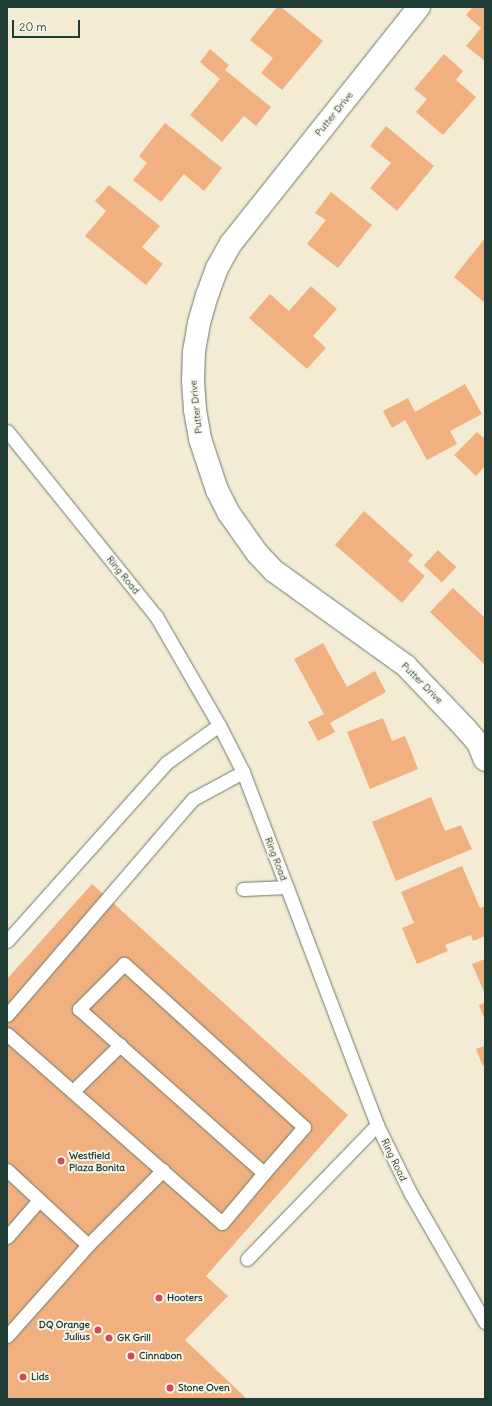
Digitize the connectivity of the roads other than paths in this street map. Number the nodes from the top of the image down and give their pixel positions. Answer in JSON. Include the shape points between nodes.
{"nodes":[{"id":1,"x":419,"y":7,"type":"edge"},
{"id":2,"x":7,"y":431,"type":"edge"},
{"id":3,"x":219,"y":725,"type":"junction"},
{"id":4,"x":485,"y":760,"type":"edge"},
{"id":5,"x":243,"y":772,"type":"junction"},
{"id":6,"x":287,"y":887,"type":"junction"},
{"id":7,"x":243,"y":890,"type":"dead end"},
{"id":8,"x":7,"y":941,"type":"edge"},
{"id":9,"x":7,"y":1015,"type":"edge"},
{"id":10,"x":7,"y":1034,"type":"edge"},
{"id":11,"x":120,"y":1045,"type":"junction"},
{"id":12,"x":73,"y":1091,"type":"junction"},
{"id":13,"x":377,"y":1125,"type":"junction"},
{"id":14,"x":7,"y":1170,"type":"edge"},
{"id":15,"x":163,"y":1170,"type":"junction"},
{"id":16,"x":264,"y":1173,"type":"junction"},
{"id":17,"x":39,"y":1200,"type":"junction"},
{"id":18,"x":7,"y":1237,"type":"edge"},
{"id":19,"x":88,"y":1245,"type":"junction"},
{"id":20,"x":247,"y":1259,"type":"dead end"},
{"id":21,"x":485,"y":1322,"type":"edge"},
{"id":22,"x":7,"y":1336,"type":"edge"}],
"edges":[{"from":1,"to":4,"type":"street","name":"Putter Drive","via":[[231,243],[217,268],[199,323],[194,359],[195,410],[200,439],[217,490],[257,553],[274,571],[406,666],[470,733],[478,743]]},
{"from":2,"to":3,"type":"lane","name":"Ring Road","via":[[156,616]]},
{"from":3,"to":5,"type":"lane","name":"Ring Road"},
{"from":3,"to":8,"type":"lane","via":[[166,763]]},
{"from":5,"to":6,"type":"lane","name":"Ring Road"},
{"from":5,"to":9,"type":"lane","via":[[193,799]]},
{"from":6,"to":7,"type":"lane"},
{"from":6,"to":13,"type":"lane","name":"Ring Road"},
{"from":10,"to":12,"type":"lane"},
{"from":11,"to":12,"type":"lane"},
{"from":11,"to":16,"type":"lane"},
{"from":11,"to":16,"type":"lane","via":[[80,1009],[124,964],[304,1127]]},
{"from":12,"to":15,"type":"lane"},
{"from":13,"to":20,"type":"lane"},
{"from":13,"to":21,"type":"lane","name":"Ring Road","via":[[411,1194]]},
{"from":14,"to":17,"type":"lane"},
{"from":15,"to":16,"type":"lane","via":[[222,1223]]},
{"from":15,"to":19,"type":"lane"},
{"from":17,"to":18,"type":"lane"},
{"from":17,"to":19,"type":"lane"},
{"from":19,"to":22,"type":"lane"}]}
